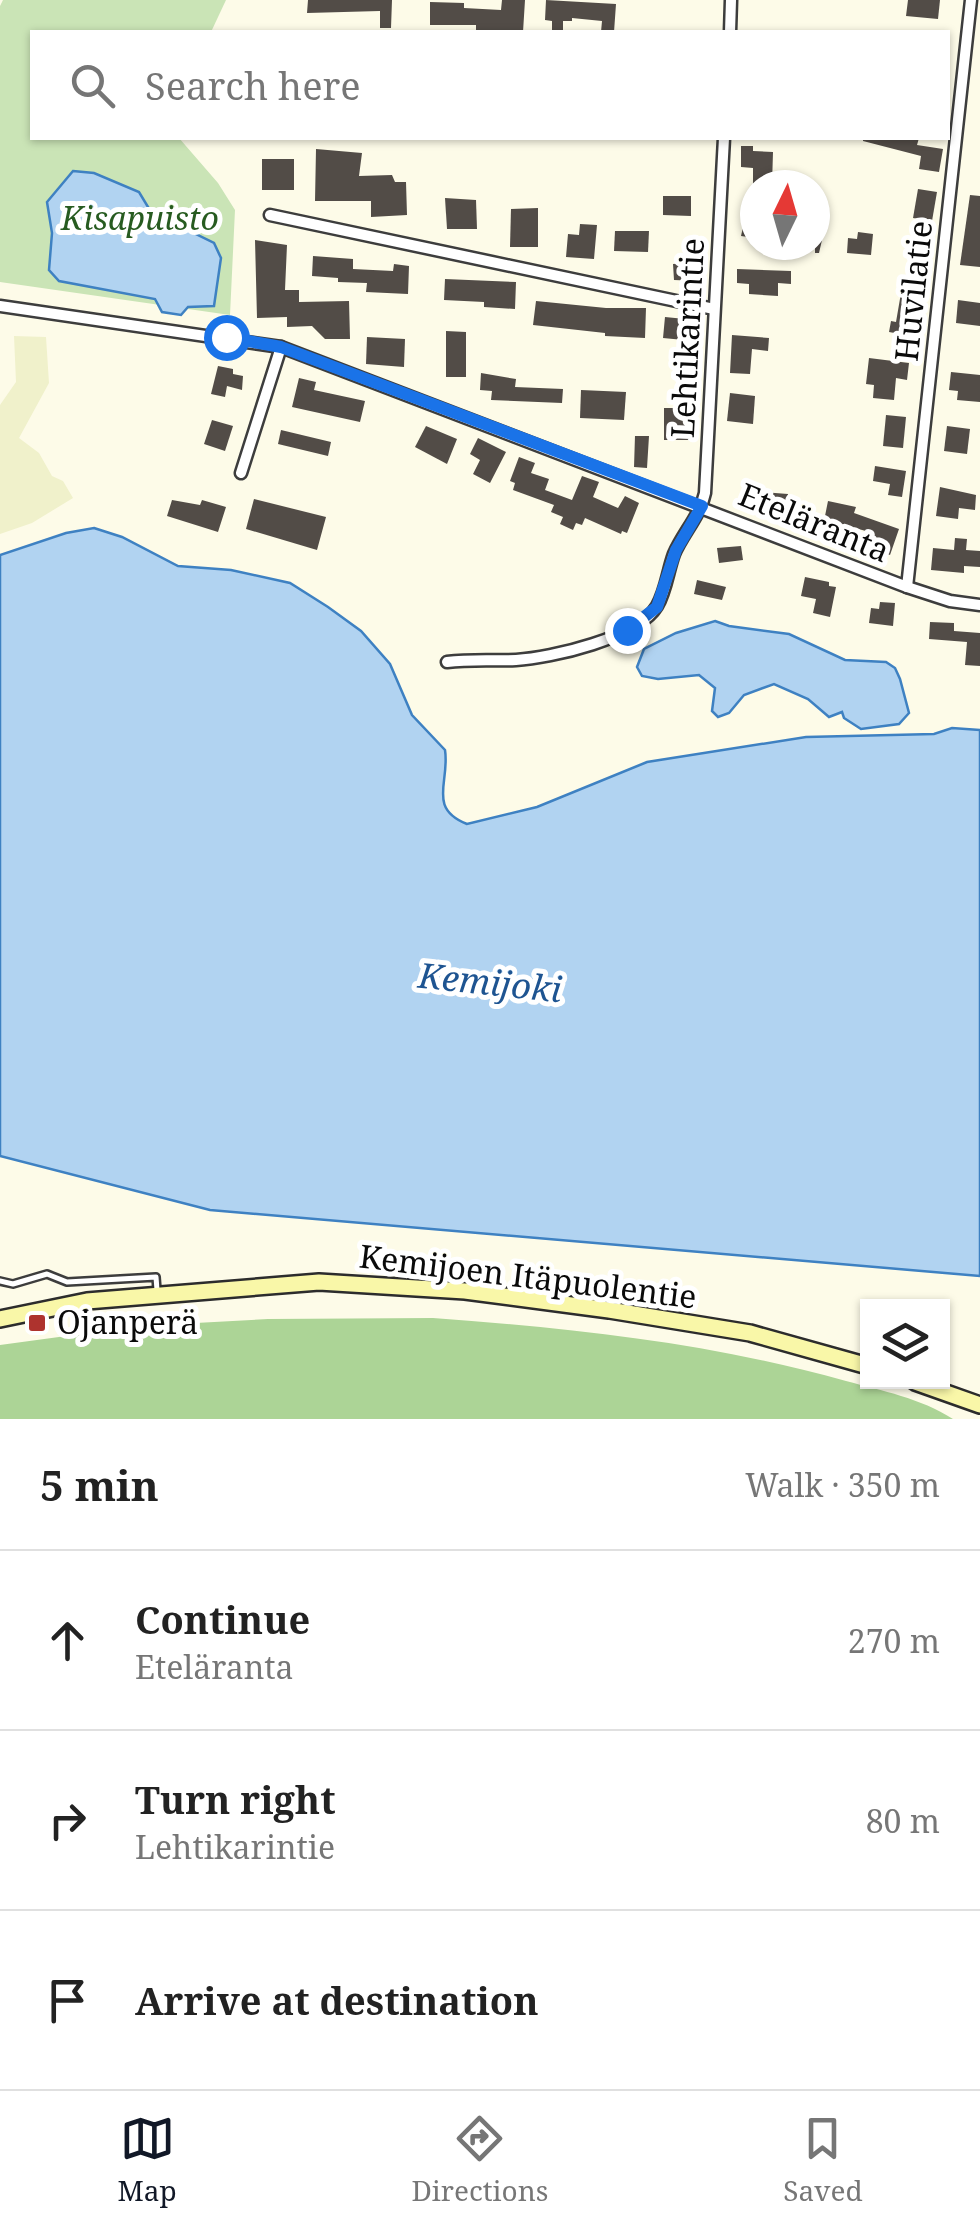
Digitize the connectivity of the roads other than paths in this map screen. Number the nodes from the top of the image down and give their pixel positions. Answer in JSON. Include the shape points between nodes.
{"nodes":[{"id":1,"x":731,"y":0,"type":"edge"},
{"id":2,"x":971,"y":0,"type":"edge"},
{"id":3,"x":730,"y":30,"type":"edge"},
{"id":4,"x":965,"y":57,"type":"junction"},
{"id":5,"x":980,"y":62,"type":"edge"},
{"id":6,"x":724,"y":140,"type":"edge"},
{"id":7,"x":270,"y":215,"type":"dead end"},
{"id":8,"x":0,"y":306,"type":"edge"},
{"id":9,"x":714,"y":309,"type":"junction"},
{"id":10,"x":281,"y":347,"type":"junction"},
{"id":11,"x":241,"y":473,"type":"dead end"},
{"id":12,"x":702,"y":506,"type":"junction"},
{"id":13,"x":907,"y":587,"type":"junction"},
{"id":14,"x":980,"y":605,"type":"edge"},
{"id":15,"x":447,"y":662,"type":"dead end"},
{"id":16,"x":0,"y":1281,"type":"edge"},
{"id":17,"x":157,"y":1295,"type":"junction"},
{"id":18,"x":0,"y":1320,"type":"edge"},
{"id":19,"x":860,"y":1364,"type":"edge"},
{"id":20,"x":935,"y":1389,"type":"edge"},
{"id":21,"x":980,"y":1404,"type":"edge"}],
"edges":[{"from":1,"to":3,"type":"street"},
{"from":2,"to":4,"type":"street","name":"Huvilatie"},
{"from":4,"to":5,"type":"street"},
{"from":4,"to":13,"type":"street","name":"Huvilatie"},
{"from":6,"to":9,"type":"street","name":"Lehtikarintie"},
{"from":7,"to":9,"type":"street"},
{"from":8,"to":10,"type":"street","name":"Eteläranta"},
{"from":9,"to":12,"type":"street","name":"Lehtikarintie"},
{"from":10,"to":11,"type":"street"},
{"from":10,"to":12,"type":"street","name":"Eteläranta"},
{"from":12,"to":13,"type":"street","name":"Eteläranta"},
{"from":12,"to":15,"type":"street","name":"Lehtikarintie","via":[[676,550],[657,607],[640,622],[591,645],[518,660]]},
{"from":13,"to":14,"type":"street","name":"Eteläranta"},
{"from":16,"to":17,"type":"lane","via":[[46,1274],[67,1282],[156,1277]]},
{"from":17,"to":18,"type":"main road","name":"Kemijoen Itäpuolentie","via":[[87,1301]]},
{"from":17,"to":19,"type":"main road","name":"Kemijoen Itäpuolentie","via":[[319,1282],[465,1291],[750,1332]]},
{"from":20,"to":21,"type":"main road"}]}
